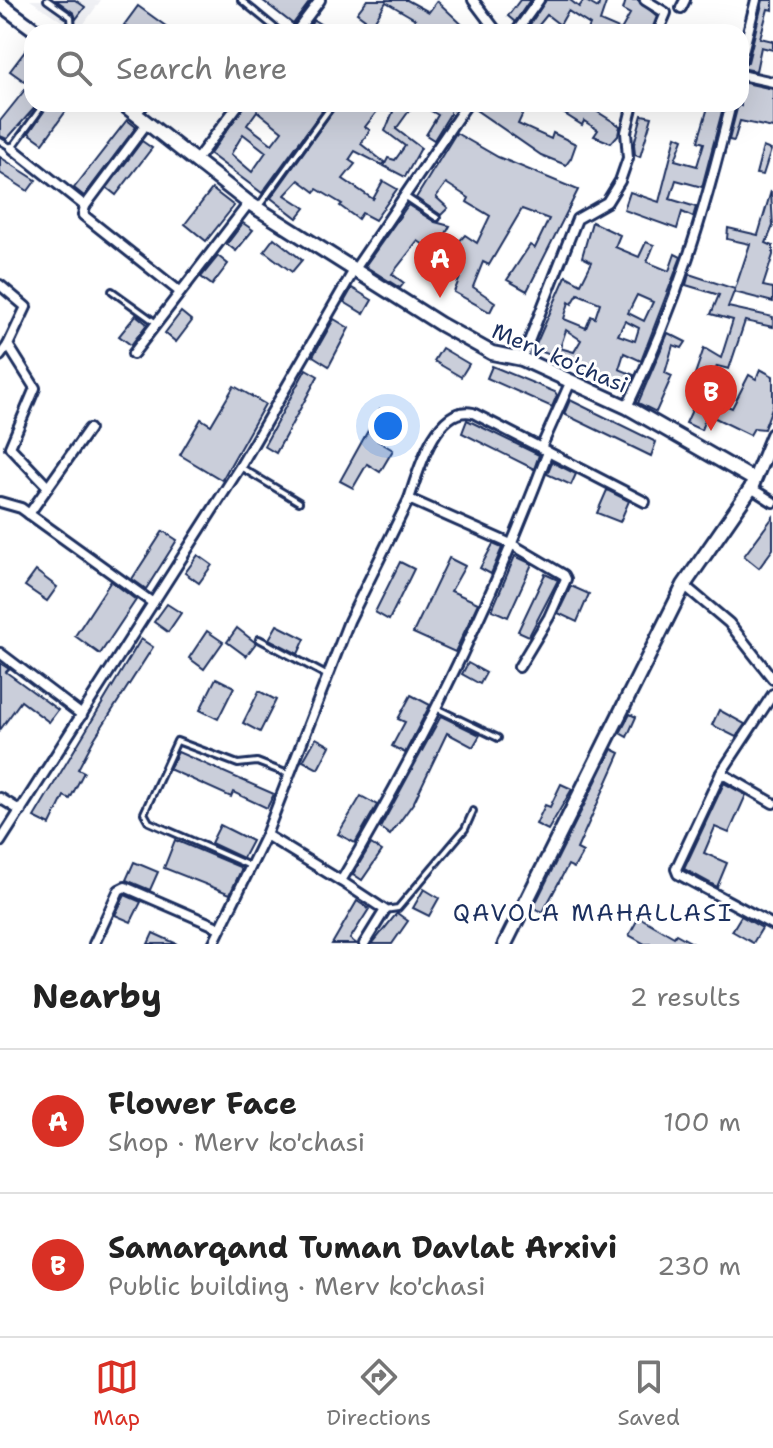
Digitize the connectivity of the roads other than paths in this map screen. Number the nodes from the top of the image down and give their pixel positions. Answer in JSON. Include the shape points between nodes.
{"nodes":[{"id":1,"x":47,"y":0,"type":"edge"},
{"id":2,"x":241,"y":0,"type":"edge"},
{"id":3,"x":320,"y":0,"type":"edge"},
{"id":4,"x":473,"y":0,"type":"edge"},
{"id":5,"x":539,"y":0,"type":"edge"},
{"id":6,"x":645,"y":0,"type":"edge"},
{"id":7,"x":756,"y":0,"type":"edge"},
{"id":8,"x":0,"y":4,"type":"edge"},
{"id":9,"x":27,"y":24,"type":"edge"},
{"id":10,"x":71,"y":24,"type":"edge"},
{"id":11,"x":270,"y":24,"type":"edge"},
{"id":12,"x":302,"y":24,"type":"edge"},
{"id":13,"x":491,"y":24,"type":"edge"},
{"id":14,"x":522,"y":24,"type":"edge"},
{"id":15,"x":661,"y":24,"type":"edge"},
{"id":16,"x":749,"y":28,"type":"edge"},
{"id":17,"x":749,"y":77,"type":"edge"},
{"id":18,"x":773,"y":82,"type":"edge"},
{"id":19,"x":38,"y":112,"type":"edge"},
{"id":20,"x":133,"y":112,"type":"edge"},
{"id":21,"x":144,"y":112,"type":"edge"},
{"id":22,"x":233,"y":112,"type":"edge"},
{"id":23,"x":327,"y":112,"type":"edge"},
{"id":24,"x":461,"y":112,"type":"edge"},
{"id":25,"x":631,"y":112,"type":"edge"},
{"id":26,"x":729,"y":112,"type":"edge"},
{"id":27,"x":142,"y":119,"type":"junction"},
{"id":28,"x":0,"y":141,"type":"edge"},
{"id":29,"x":12,"y":148,"type":"junction"},
{"id":30,"x":196,"y":160,"type":"junction"},
{"id":31,"x":404,"y":195,"type":"junction"},
{"id":32,"x":253,"y":205,"type":"junction"},
{"id":33,"x":85,"y":206,"type":"junction"},
{"id":34,"x":437,"y":218,"type":"dead end"},
{"id":35,"x":353,"y":272,"type":"junction"},
{"id":36,"x":0,"y":285,"type":"edge"},
{"id":37,"x":112,"y":291,"type":"dead end"},
{"id":38,"x":180,"y":292,"type":"junction"},
{"id":39,"x":157,"y":324,"type":"junction"},
{"id":40,"x":8,"y":345,"type":"junction"},
{"id":41,"x":133,"y":354,"type":"dead end"},
{"id":42,"x":0,"y":356,"type":"edge"},
{"id":43,"x":522,"y":359,"type":"junction"},
{"id":44,"x":571,"y":381,"type":"junction"},
{"id":45,"x":627,"y":407,"type":"junction"},
{"id":46,"x":89,"y":429,"type":"dead end"},
{"id":47,"x":773,"y":435,"type":"edge"},
{"id":48,"x":545,"y":450,"type":"junction"},
{"id":49,"x":240,"y":467,"type":"junction"},
{"id":50,"x":752,"y":484,"type":"junction"},
{"id":51,"x":48,"y":487,"type":"junction"},
{"id":52,"x":409,"y":499,"type":"junction"},
{"id":53,"x":0,"y":502,"type":"edge"},
{"id":54,"x":299,"y":502,"type":"dead end"},
{"id":55,"x":645,"y":502,"type":"dead end"},
{"id":56,"x":773,"y":502,"type":"edge"},
{"id":57,"x":29,"y":514,"type":"junction"},
{"id":58,"x":513,"y":545,"type":"junction"},
{"id":59,"x":684,"y":585,"type":"junction"},
{"id":60,"x":153,"y":603,"type":"junction"},
{"id":61,"x":259,"y":639,"type":"dead end"},
{"id":62,"x":0,"y":653,"type":"edge"},
{"id":63,"x":519,"y":667,"type":"dead end"},
{"id":64,"x":326,"y":675,"type":"junction"},
{"id":65,"x":773,"y":679,"type":"edge"},
{"id":66,"x":773,"y":694,"type":"edge"},
{"id":67,"x":436,"y":708,"type":"junction"},
{"id":68,"x":82,"y":715,"type":"junction"},
{"id":69,"x":498,"y":738,"type":"dead end"},
{"id":70,"x":721,"y":773,"type":"junction"},
{"id":71,"x":288,"y":774,"type":"junction"},
{"id":72,"x":0,"y":798,"type":"edge"},
{"id":73,"x":773,"y":803,"type":"edge"},
{"id":74,"x":21,"y":811,"type":"junction"},
{"id":75,"x":473,"y":811,"type":"dead end"},
{"id":76,"x":266,"y":835,"type":"junction"},
{"id":77,"x":0,"y":842,"type":"edge"},
{"id":78,"x":250,"y":866,"type":"junction"},
{"id":79,"x":341,"y":881,"type":"junction"},
{"id":80,"x":385,"y":910,"type":"junction"},
{"id":81,"x":773,"y":925,"type":"edge"},
{"id":82,"x":220,"y":928,"type":"junction"},
{"id":83,"x":94,"y":944,"type":"edge"},
{"id":84,"x":213,"y":944,"type":"edge"},
{"id":85,"x":364,"y":944,"type":"edge"},
{"id":86,"x":505,"y":944,"type":"edge"}],
"edges":[{"from":1,"to":10,"type":"lane","via":[[71,17]]},
{"from":2,"to":11,"type":"lane"},
{"from":3,"to":12,"type":"street"},
{"from":4,"to":13,"type":"street"},
{"from":5,"to":14,"type":"street"},
{"from":6,"to":15,"type":"street","via":[[666,13]]},
{"from":7,"to":16,"type":"street"},
{"from":8,"to":9,"type":"street"},
{"from":17,"to":18,"type":"street"},
{"from":19,"to":29,"type":"lane"},
{"from":20,"to":27,"type":"street","name":"Merv ko'chasi"},
{"from":21,"to":27,"type":"lane"},
{"from":22,"to":30,"type":"street"},
{"from":23,"to":32,"type":"lane"},
{"from":24,"to":31,"type":"street"},
{"from":25,"to":43,"type":"street","via":[[628,158],[620,181],[607,202],[577,219]]},
{"from":26,"to":45,"type":"street","via":[[682,284]]},
{"from":27,"to":30,"type":"street","name":"Merv ko'chasi"},
{"from":27,"to":33,"type":"street"},
{"from":28,"to":29,"type":"lane"},
{"from":29,"to":33,"type":"street"},
{"from":30,"to":32,"type":"street","name":"Merv ko'chasi"},
{"from":31,"to":34,"type":"lane"},
{"from":31,"to":35,"type":"street"},
{"from":32,"to":35,"type":"street","name":"Merv ko'chasi"},
{"from":32,"to":38,"type":"street"},
{"from":33,"to":38,"type":"street","via":[[87,219]]},
{"from":35,"to":43,"type":"street","name":"Merv ko'chasi","via":[[492,353]]},
{"from":35,"to":49,"type":"street"},
{"from":36,"to":40,"type":"street","via":[[26,307]]},
{"from":37,"to":39,"type":"lane"},
{"from":38,"to":39,"type":"street"},
{"from":39,"to":41,"type":"street"},
{"from":40,"to":42,"type":"street"},
{"from":40,"to":51,"type":"street","via":[[35,388],[11,452]]},
{"from":43,"to":44,"type":"street","name":"Merv ko'chasi"},
{"from":44,"to":45,"type":"street","name":"Merv ko'chasi"},
{"from":44,"to":48,"type":"street"},
{"from":45,"to":50,"type":"street","name":"Merv ko'chasi"},
{"from":46,"to":51,"type":"street"},
{"from":47,"to":50,"type":"street"},
{"from":48,"to":52,"type":"street","via":[[473,413],[452,413],[424,453]]},
{"from":48,"to":55,"type":"street"},
{"from":48,"to":58,"type":"street"},
{"from":49,"to":54,"type":"lane"},
{"from":49,"to":60,"type":"street"},
{"from":50,"to":56,"type":"street"},
{"from":50,"to":59,"type":"street"},
{"from":51,"to":57,"type":"street"},
{"from":52,"to":58,"type":"street"},
{"from":52,"to":64,"type":"street"},
{"from":53,"to":57,"type":"street"},
{"from":57,"to":60,"type":"street"},
{"from":58,"to":63,"type":"street","via":[[566,579]]},
{"from":58,"to":67,"type":"street"},
{"from":59,"to":65,"type":"street","via":[[729,623]]},
{"from":59,"to":86,"type":"street"},
{"from":60,"to":68,"type":"street"},
{"from":61,"to":64,"type":"lane"},
{"from":62,"to":68,"type":"street"},
{"from":64,"to":71,"type":"street"},
{"from":66,"to":70,"type":"street"},
{"from":67,"to":69,"type":"lane"},
{"from":67,"to":79,"type":"street"},
{"from":68,"to":74,"type":"street"},
{"from":70,"to":73,"type":"street"},
{"from":70,"to":81,"type":"street","via":[[676,869]]},
{"from":71,"to":76,"type":"street"},
{"from":71,"to":78,"type":"lane","via":[[257,762],[238,764],[177,741],[144,813],[149,822]]},
{"from":72,"to":74,"type":"street"},
{"from":74,"to":77,"type":"street"},
{"from":75,"to":80,"type":"lane","via":[[465,829],[398,908]]},
{"from":76,"to":78,"type":"street"},
{"from":76,"to":79,"type":"street"},
{"from":78,"to":82,"type":"street"},
{"from":79,"to":80,"type":"street"},
{"from":80,"to":85,"type":"street"},
{"from":82,"to":83,"type":"street","via":[[125,887]]},
{"from":82,"to":84,"type":"street"}]}
